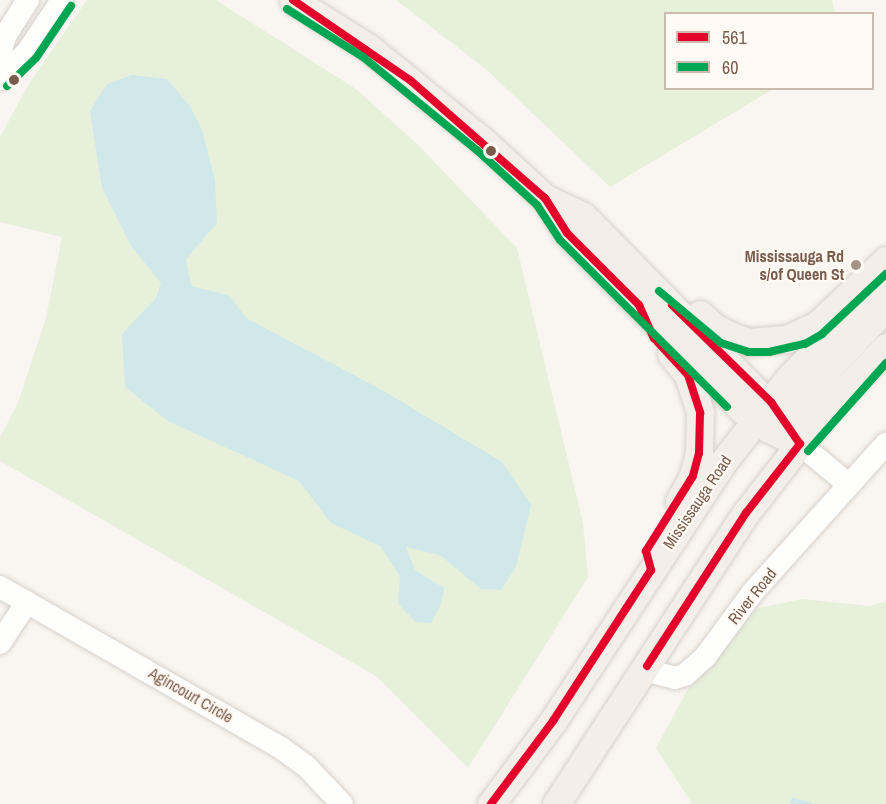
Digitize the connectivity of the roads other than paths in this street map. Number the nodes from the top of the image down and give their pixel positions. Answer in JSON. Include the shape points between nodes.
{"nodes":[{"id":1,"x":28,"y":0,"type":"edge"},
{"id":2,"x":62,"y":0,"type":"edge"},
{"id":3,"x":293,"y":0,"type":"edge"},
{"id":4,"x":0,"y":54,"type":"edge"},
{"id":5,"x":0,"y":79,"type":"edge"},
{"id":6,"x":545,"y":198,"type":"junction"},
{"id":7,"x":624,"y":258,"type":"junction"},
{"id":8,"x":886,"y":260,"type":"edge"},
{"id":9,"x":886,"y":279,"type":"edge"},
{"id":10,"x":639,"y":305,"type":"junction"},
{"id":11,"x":886,"y":307,"type":"edge"},
{"id":12,"x":886,"y":347,"type":"edge"},
{"id":13,"x":763,"y":412,"type":"junction"},
{"id":14,"x":800,"y":444,"type":"junction"},
{"id":15,"x":886,"y":444,"type":"edge"},
{"id":16,"x":848,"y":484,"type":"junction"},
{"id":17,"x":651,"y":570,"type":"junction"},
{"id":18,"x":0,"y":587,"type":"edge"},
{"id":19,"x":27,"y":602,"type":"junction"},
{"id":20,"x":0,"y":643,"type":"edge"},
{"id":21,"x":644,"y":670,"type":"junction"},
{"id":22,"x":342,"y":804,"type":"edge"},
{"id":23,"x":491,"y":804,"type":"edge"},
{"id":24,"x":556,"y":804,"type":"edge"}],
"edges":[{"from":1,"to":4,"type":"street","via":[[5,36]]},
{"from":2,"to":5,"type":"street","via":[[28,51]]},
{"from":3,"to":6,"type":"main road","via":[[410,80]]},
{"from":6,"to":7,"type":"main road","via":[[583,216]]},
{"from":6,"to":10,"type":"main road","via":[[567,233]]},
{"from":7,"to":8,"type":"main road","via":[[659,277],[714,327],[750,342],[787,339],[809,330]]},
{"from":7,"to":13,"type":"main road"},
{"from":9,"to":13,"type":"main road","name":"Mississauga Road"},
{"from":10,"to":13,"type":"main road"},
{"from":10,"to":17,"type":"main road","via":[[654,338],[688,375],[700,413],[699,453],[693,476],[646,551]]},
{"from":11,"to":14,"type":"main road","via":[[801,398],[795,412]]},
{"from":12,"to":14,"type":"main road"},
{"from":13,"to":14,"type":"main road"},
{"from":13,"to":17,"type":"main road","name":"Mississauga Road","via":[[723,462]]},
{"from":14,"to":16,"type":"street"},
{"from":14,"to":21,"type":"main road","via":[[746,513]]},
{"from":15,"to":16,"type":"street","name":"River Road"},
{"from":16,"to":21,"type":"street","name":"River Road","via":[[753,592],[705,657],[685,675],[675,678]]},
{"from":17,"to":23,"type":"main road","name":"Mississauga Road","via":[[553,721]]},
{"from":18,"to":19,"type":"street","name":"Agincourt Circle"},
{"from":19,"to":20,"type":"street"},
{"from":19,"to":22,"type":"street","name":"Agincourt Circle","via":[[281,748],[306,766]]},
{"from":21,"to":24,"type":"main road"}]}
